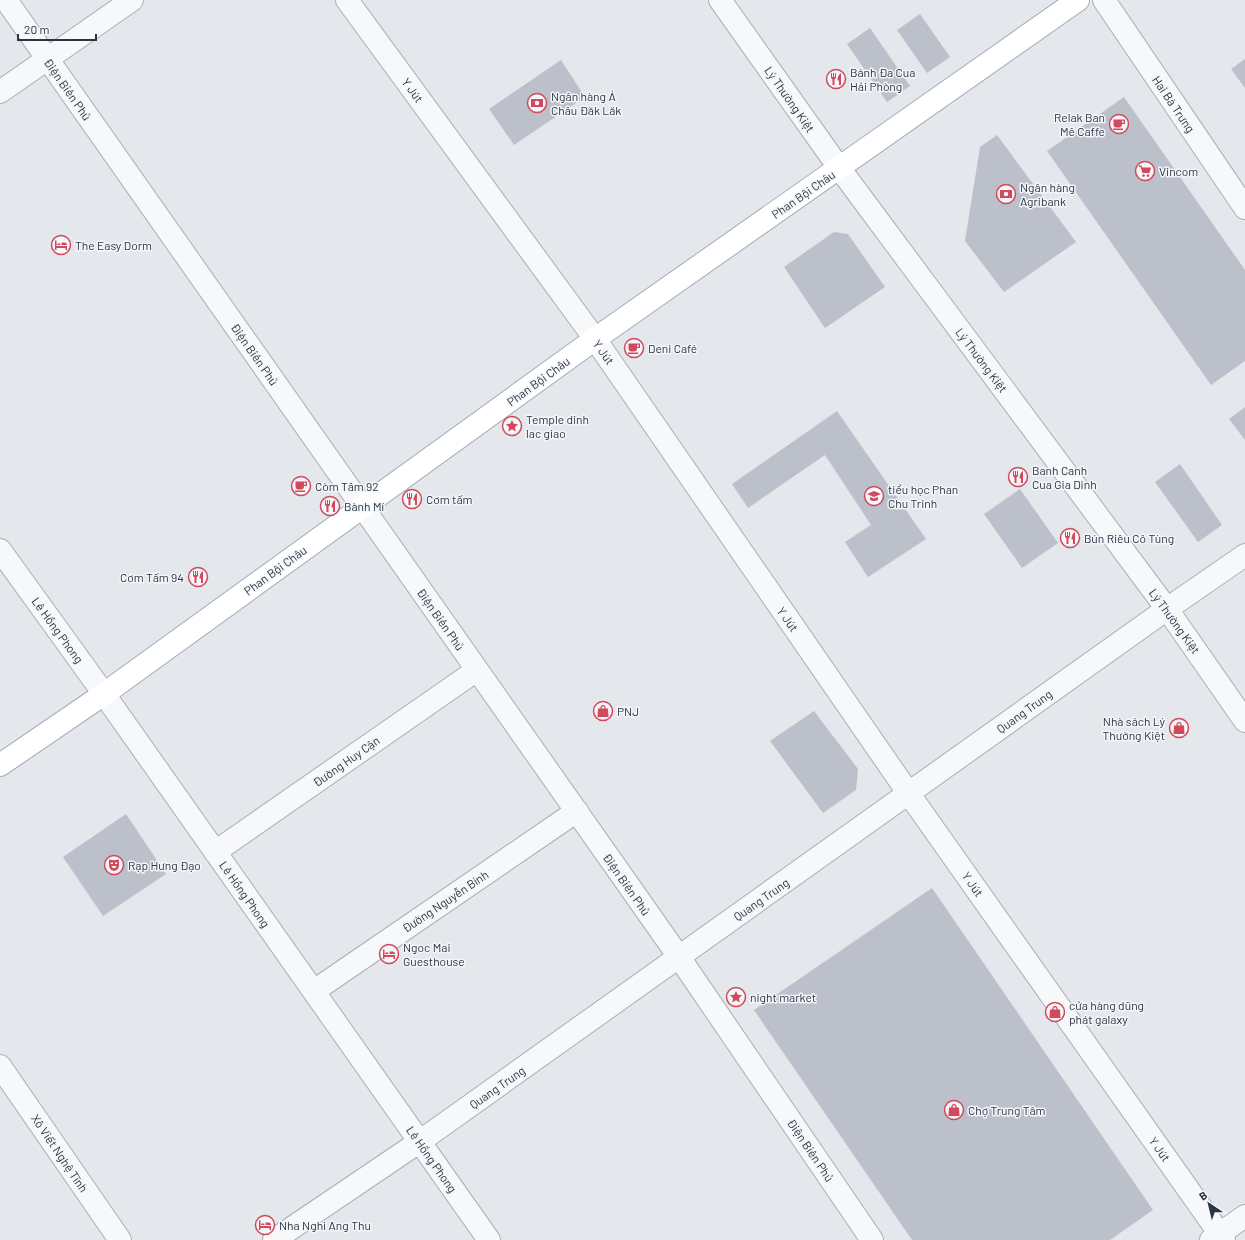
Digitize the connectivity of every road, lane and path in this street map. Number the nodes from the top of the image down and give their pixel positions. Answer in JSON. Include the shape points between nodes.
{"nodes":[{"id":1,"x":6,"y":0,"type":"edge"},
{"id":2,"x":132,"y":0,"type":"edge"},
{"id":3,"x":347,"y":0,"type":"edge"},
{"id":4,"x":720,"y":0,"type":"edge"},
{"id":5,"x":1078,"y":0,"type":"edge"},
{"id":6,"x":1104,"y":0,"type":"edge"},
{"id":7,"x":47,"y":59,"type":"junction"},
{"id":8,"x":0,"y":92,"type":"edge"},
{"id":9,"x":840,"y":169,"type":"junction"},
{"id":10,"x":1245,"y":208,"type":"edge"},
{"id":11,"x":595,"y":339,"type":"junction"},
{"id":12,"x":362,"y":507,"type":"junction"},
{"id":13,"x":0,"y":550,"type":"edge"},
{"id":14,"x":1245,"y":555,"type":"edge"},
{"id":15,"x":1167,"y":609,"type":"junction"},
{"id":16,"x":477,"y":670,"type":"junction"},
{"id":17,"x":104,"y":694,"type":"junction"},
{"id":18,"x":1245,"y":721,"type":"edge"},
{"id":19,"x":0,"y":765,"type":"edge"},
{"id":20,"x":909,"y":794,"type":"junction"},
{"id":21,"x":577,"y":811,"type":"junction"},
{"id":22,"x":215,"y":852,"type":"junction"},
{"id":23,"x":679,"y":957,"type":"junction"},
{"id":24,"x":314,"y":991,"type":"junction"},
{"id":25,"x":0,"y":1066,"type":"edge"},
{"id":26,"x":419,"y":1142,"type":"junction"},
{"id":27,"x":1245,"y":1216,"type":"edge"},
{"id":28,"x":1218,"y":1238,"type":"edge"},
{"id":29,"x":120,"y":1240,"type":"edge"},
{"id":30,"x":274,"y":1240,"type":"edge"},
{"id":31,"x":490,"y":1240,"type":"edge"},
{"id":32,"x":872,"y":1240,"type":"edge"}],
"edges":[{"from":1,"to":7,"type":"street","name":"Điện Biên Phủ"},
{"from":2,"to":7,"type":"street"},
{"from":3,"to":11,"type":"street","name":"Y Jút"},
{"from":4,"to":9,"type":"street","name":"Lý Thường Kiệt"},
{"from":5,"to":9,"type":"main road","name":"Phan Bội Châu"},
{"from":6,"to":10,"type":"street","name":"Hai Bà Trưng"},
{"from":7,"to":8,"type":"street"},
{"from":7,"to":12,"type":"street","name":"Điện Biên Phủ"},
{"from":9,"to":11,"type":"main road","name":"Phan Bội Châu"},
{"from":9,"to":15,"type":"street","name":"Lý Thường Kiệt"},
{"from":11,"to":12,"type":"main road","name":"Phan Bội Châu"},
{"from":11,"to":20,"type":"street","name":"Y Jút"},
{"from":12,"to":16,"type":"street","name":"Điện Biên Phủ"},
{"from":12,"to":17,"type":"main road","name":"Phan Bội Châu"},
{"from":13,"to":17,"type":"street","name":"Lê Hồng Phong"},
{"from":14,"to":15,"type":"street","name":"Quang Trung"},
{"from":15,"to":18,"type":"street","name":"Lý Thường Kiệt"},
{"from":15,"to":20,"type":"street","name":"Quang Trung"},
{"from":16,"to":21,"type":"street","name":"Điện Biên Phủ"},
{"from":16,"to":22,"type":"street","name":"Đường Huy Cận"},
{"from":17,"to":19,"type":"main road","name":"Phan Bội Châu"},
{"from":17,"to":22,"type":"street","name":"Lê Hồng Phong"},
{"from":20,"to":23,"type":"street","name":"Quang Trung"},
{"from":20,"to":28,"type":"street","name":"Y Jút"},
{"from":21,"to":23,"type":"street","name":"Điện Biên Phủ"},
{"from":21,"to":24,"type":"street","name":"Đường Nguyễn Bính"},
{"from":22,"to":24,"type":"street","name":"Lê Hồng Phong"},
{"from":23,"to":26,"type":"street","name":"Quang Trung"},
{"from":23,"to":32,"type":"street","name":"Điện Biên Phủ"},
{"from":24,"to":26,"type":"street","name":"Lê Hồng Phong"},
{"from":25,"to":29,"type":"street","name":"Xô Viết Nghệ Tĩnh"},
{"from":26,"to":30,"type":"street","name":"Quang Trung"},
{"from":26,"to":31,"type":"street","name":"Lê Hồng Phong"},
{"from":27,"to":28,"type":"street"}]}
